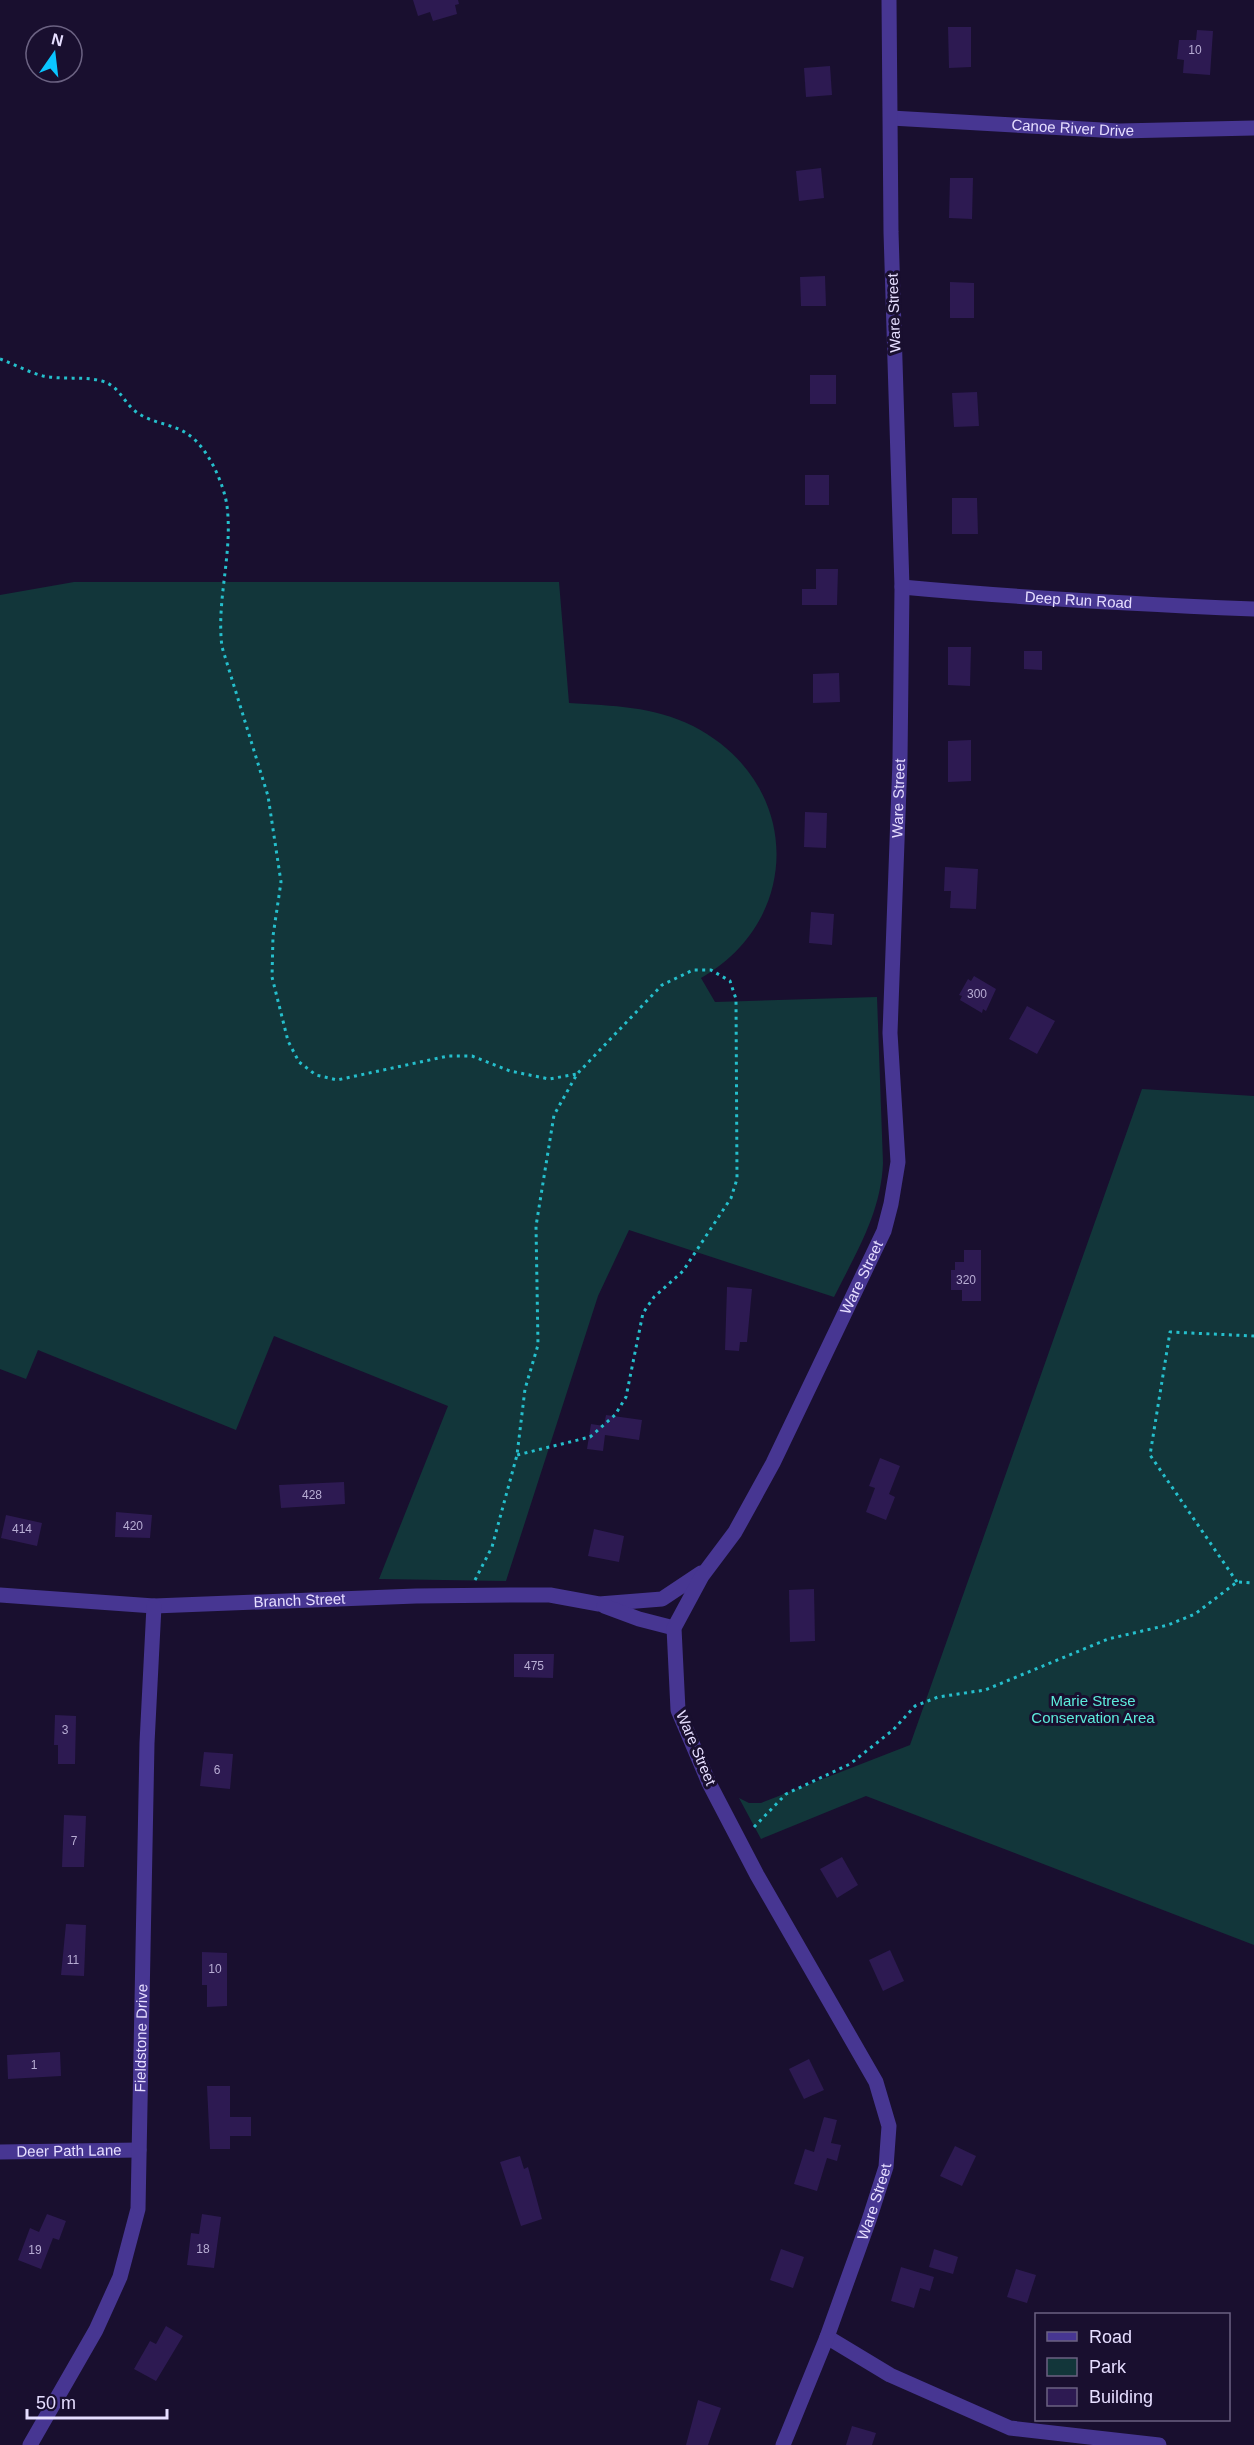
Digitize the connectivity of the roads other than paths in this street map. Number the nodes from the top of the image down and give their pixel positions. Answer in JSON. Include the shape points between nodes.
{"nodes":[{"id":1,"x":889,"y":0,"type":"edge"},
{"id":2,"x":891,"y":118,"type":"junction"},
{"id":3,"x":1254,"y":128,"type":"edge"},
{"id":4,"x":902,"y":587,"type":"junction"},
{"id":5,"x":1254,"y":609,"type":"edge"},
{"id":6,"x":707,"y":1569,"type":"junction"},
{"id":7,"x":0,"y":1595,"type":"edge"},
{"id":8,"x":599,"y":1604,"type":"junction"},
{"id":9,"x":154,"y":1606,"type":"junction"},
{"id":10,"x":674,"y":1628,"type":"junction"},
{"id":11,"x":138,"y":2150,"type":"junction"},
{"id":12,"x":0,"y":2152,"type":"edge"},
{"id":13,"x":827,"y":2337,"type":"junction"},
{"id":14,"x":30,"y":2445,"type":"edge"},
{"id":15,"x":783,"y":2445,"type":"edge"},
{"id":16,"x":1159,"y":2445,"type":"edge"}],
"edges":[{"from":1,"to":2,"type":"street","name":"Ware Street"},
{"from":2,"to":3,"type":"street","name":"Canoe River Drive","via":[[1119,131]]},
{"from":2,"to":4,"type":"street","name":"Ware Street"},
{"from":4,"to":5,"type":"street","name":"Deep Run Road","via":[[1034,600]]},
{"from":4,"to":6,"type":"street","name":"Ware Street","via":[[890,1033],[898,1162],[891,1204],[879,1240],[773,1463],[735,1532]]},
{"from":6,"to":8,"type":"street","name":"Branch Street","via":[[662,1599]]},
{"from":6,"to":10,"type":"street","name":"Ware Street"},
{"from":7,"to":9,"type":"street","name":"Branch Street"},
{"from":8,"to":9,"type":"street","name":"Branch Street","via":[[550,1595],[467,1595]]},
{"from":8,"to":10,"type":"street","name":"Branch Street"},
{"from":9,"to":11,"type":"street","name":"Fieldstone Drive"},
{"from":10,"to":13,"type":"street","name":"Ware Street","via":[[678,1710],[709,1783],[876,2082],[889,2126],[886,2167]]},
{"from":11,"to":12,"type":"street","name":"Deer Path Lane"},
{"from":11,"to":14,"type":"street","name":"Fieldstone Drive","via":[[138,2209],[120,2277],[96,2330]]},
{"from":13,"to":15,"type":"street","name":"Ware Street"},
{"from":13,"to":16,"type":"street","via":[[890,2375],[1010,2428]]}]}
